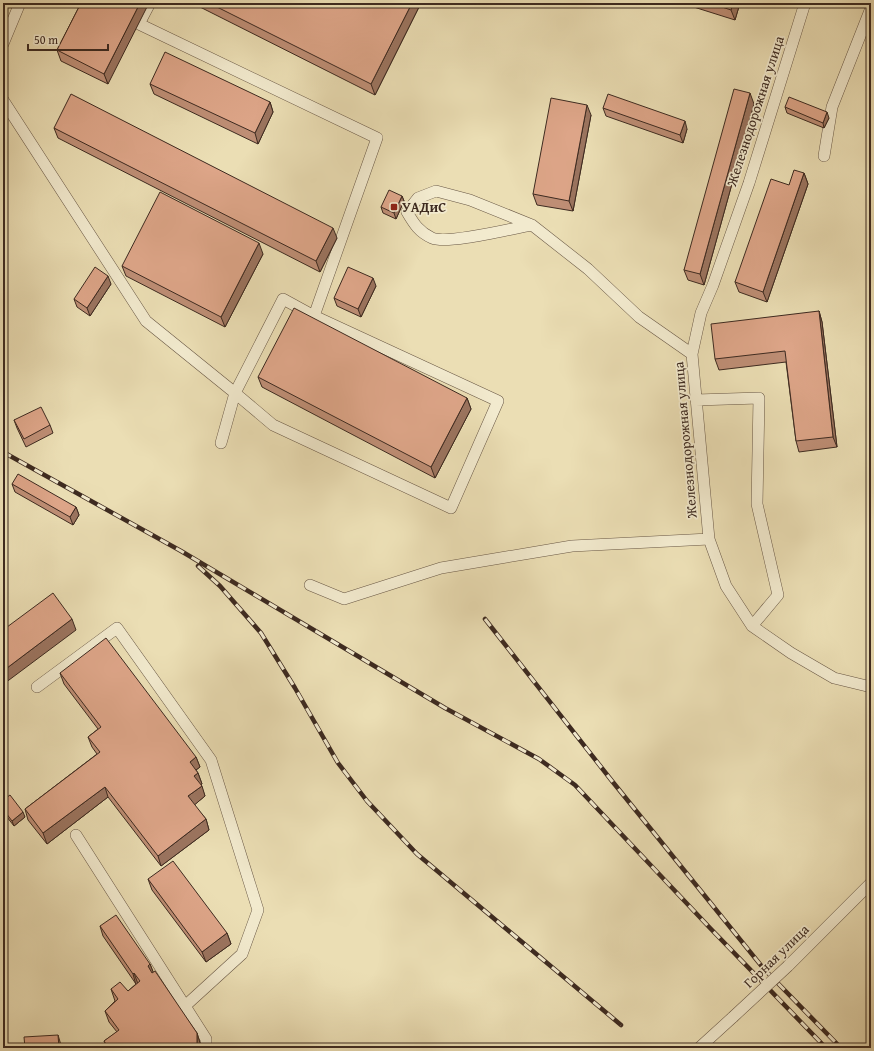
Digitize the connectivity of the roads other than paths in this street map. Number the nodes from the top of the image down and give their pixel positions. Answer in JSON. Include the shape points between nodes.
{"nodes":[{"id":1,"x":20,"y":3,"type":"edge"},
{"id":2,"x":150,"y":3,"type":"edge"},
{"id":3,"x":805,"y":3,"type":"edge"},
{"id":4,"x":871,"y":8,"type":"edge"},
{"id":5,"x":3,"y":44,"type":"edge"},
{"id":6,"x":3,"y":100,"type":"edge"},
{"id":7,"x":824,"y":156,"type":"dead end"},
{"id":8,"x":532,"y":225,"type":"junction"},
{"id":9,"x":314,"y":316,"type":"junction"},
{"id":10,"x":692,"y":354,"type":"junction"},
{"id":11,"x":235,"y":393,"type":"junction"},
{"id":12,"x":696,"y":400,"type":"junction"},
{"id":13,"x":221,"y":443,"type":"dead end"},
{"id":14,"x":709,"y":538,"type":"junction"},
{"id":15,"x":310,"y":585,"type":"dead end"},
{"id":16,"x":752,"y":626,"type":"junction"},
{"id":17,"x":36,"y":687,"type":"dead end"},
{"id":18,"x":871,"y":687,"type":"edge"},
{"id":19,"x":76,"y":835,"type":"dead end"},
{"id":20,"x":871,"y":883,"type":"edge"},
{"id":21,"x":185,"y":1006,"type":"junction"},
{"id":22,"x":206,"y":1048,"type":"edge"},
{"id":23,"x":699,"y":1048,"type":"edge"}],
"edges":[{"from":1,"to":5,"type":"street"},
{"from":2,"to":9,"type":"street","via":[[139,24],[377,138]]},
{"from":3,"to":10,"type":"street","name":"Железнодорожная улица","via":[[749,183],[701,313]]},
{"from":4,"to":7,"type":"street","via":[[832,107]]},
{"from":6,"to":11,"type":"street","via":[[146,321]]},
{"from":8,"to":8,"type":"street","via":[[470,200],[436,191],[418,198],[407,212],[417,228],[433,239],[460,239]]},
{"from":8,"to":10,"type":"street","via":[[588,269],[639,317]]},
{"from":9,"to":11,"type":"street","via":[[283,299]]},
{"from":9,"to":11,"type":"street","via":[[498,400],[452,508],[273,425]]},
{"from":10,"to":12,"type":"street","name":"Железнодорожная улица"},
{"from":11,"to":13,"type":"street"},
{"from":12,"to":14,"type":"street","name":"Железнодорожная улица"},
{"from":12,"to":16,"type":"street","via":[[759,398],[757,504],[778,595]]},
{"from":14,"to":15,"type":"street","via":[[572,546],[448,566],[344,599]]},
{"from":14,"to":16,"type":"street","name":"Железнодорожная улица","via":[[726,586]]},
{"from":16,"to":18,"type":"street","name":"Железнодорожная улица","via":[[834,678]]},
{"from":17,"to":21,"type":"street","via":[[117,628],[211,760],[258,910],[242,954]]},
{"from":19,"to":21,"type":"street"},
{"from":20,"to":23,"type":"street","name":"Горная улица","bridge":true,"via":[[788,966]]},
{"from":21,"to":22,"type":"street","via":[[206,1039]]}]}
